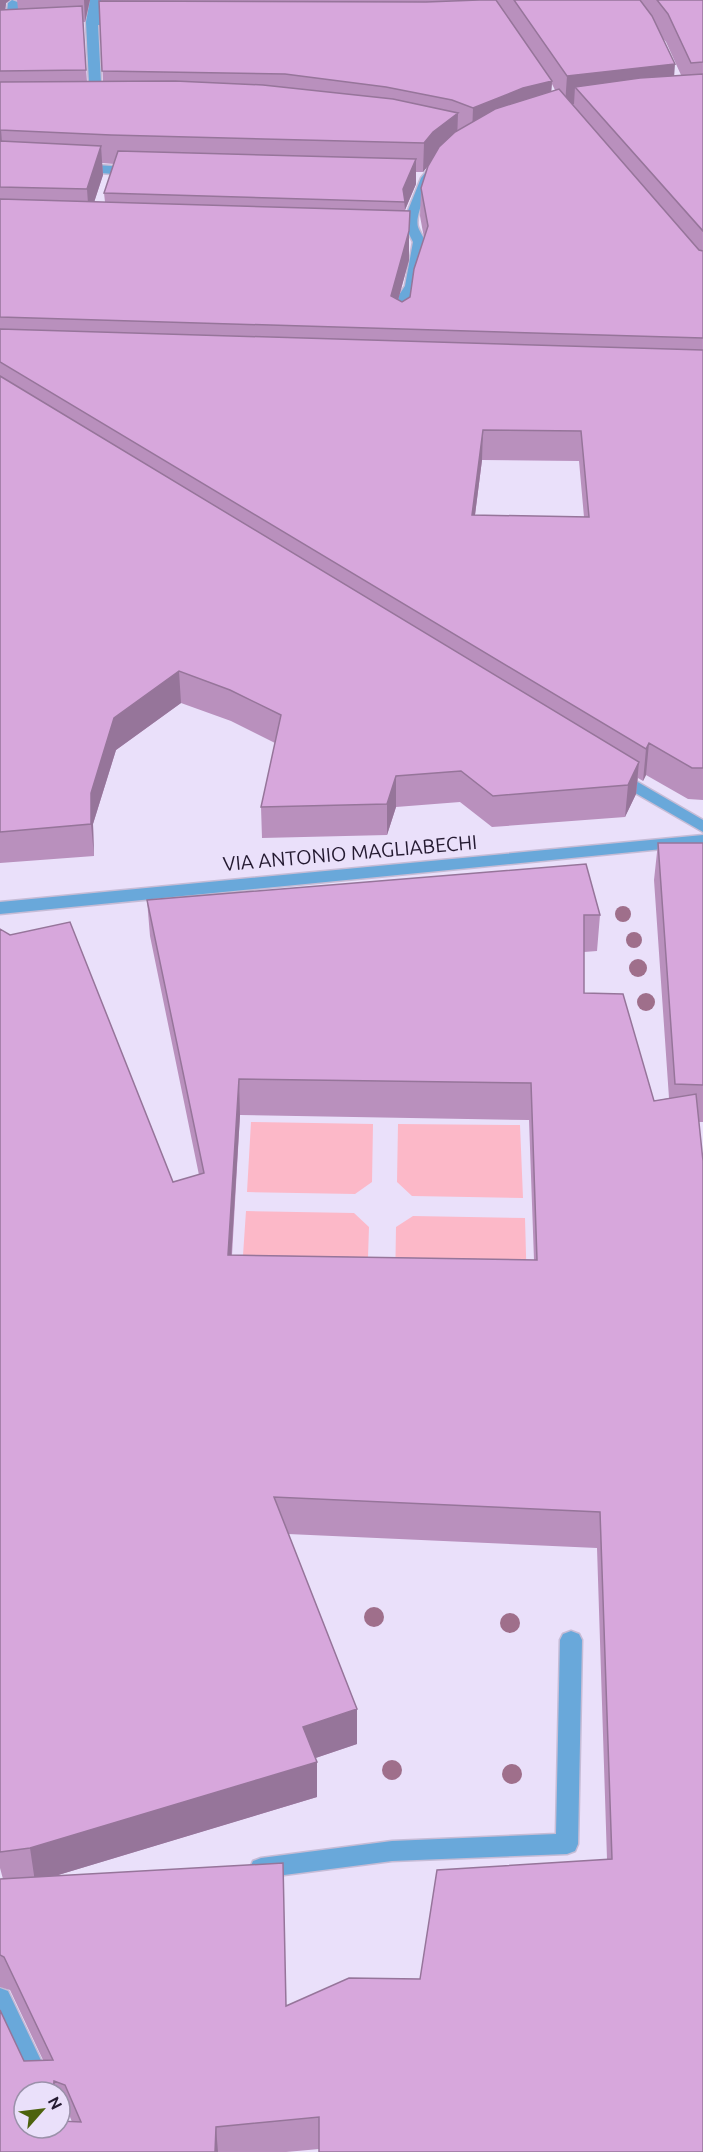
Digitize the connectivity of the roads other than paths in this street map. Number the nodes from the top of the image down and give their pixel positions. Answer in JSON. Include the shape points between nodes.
{"nodes":[{"id":1,"x":96,"y":0,"type":"edge"},
{"id":2,"x":14,"y":3,"type":"dead end"},
{"id":3,"x":140,"y":22,"type":"edge"},
{"id":4,"x":88,"y":26,"type":"junction"},
{"id":5,"x":10,"y":31,"type":"edge"},
{"id":6,"x":96,"y":103,"type":"edge"},
{"id":7,"x":442,"y":161,"type":"edge"},
{"id":8,"x":70,"y":168,"type":"edge"},
{"id":9,"x":116,"y":174,"type":"edge"},
{"id":10,"x":400,"y":326,"type":"edge"},
{"id":11,"x":604,"y":767,"type":"edge"},
{"id":12,"x":703,"y":827,"type":"edge"},
{"id":13,"x":703,"y":840,"type":"edge"},
{"id":14,"x":0,"y":908,"type":"edge"},
{"id":15,"x":571,"y":1640,"type":"dead end"},
{"id":16,"x":237,"y":1871,"type":"edge"},
{"id":17,"x":0,"y":1999,"type":"edge"},
{"id":18,"x":38,"y":2080,"type":"edge"}],
"edges":[{"from":1,"to":4,"type":"street"},
{"from":2,"to":5,"type":"street"},
{"from":3,"to":4,"type":"street"},
{"from":4,"to":6,"type":"street"},
{"from":7,"to":10,"type":"street","via":[[422,178],[411,218],[409,234],[419,242]]},
{"from":8,"to":9,"type":"street"},
{"from":11,"to":12,"type":"street"},
{"from":13,"to":14,"type":"street","name":"VIA ANTONIO MAGLIABECHI"},
{"from":15,"to":16,"type":"street","via":[[567,1844],[392,1851]]},
{"from":17,"to":18,"type":"street"}]}
